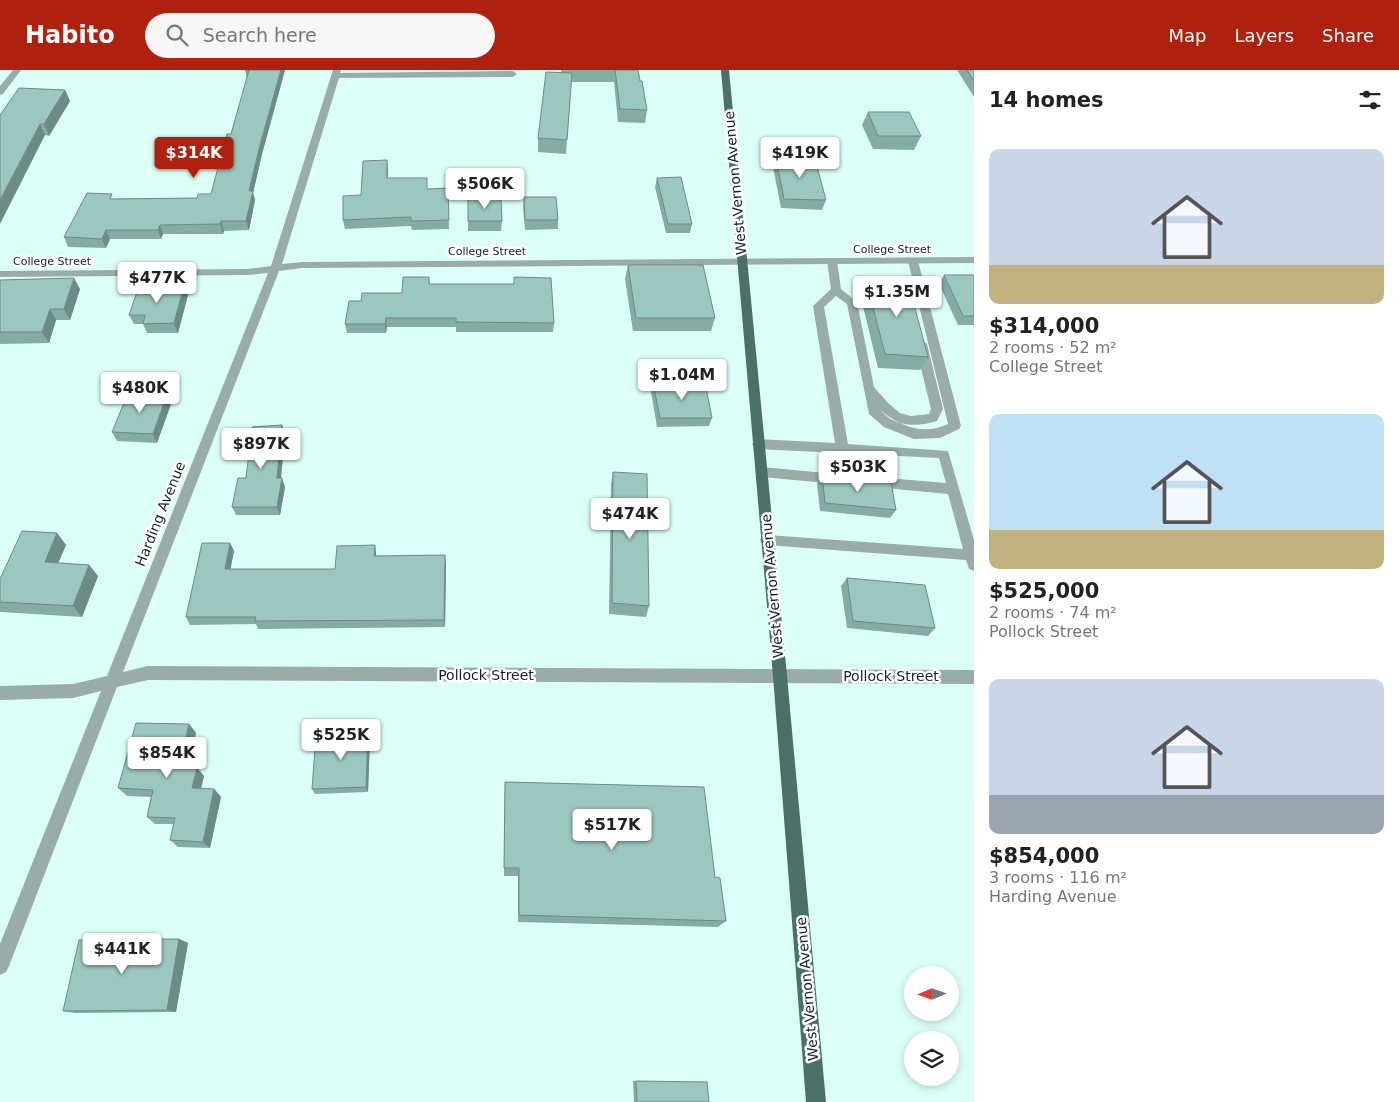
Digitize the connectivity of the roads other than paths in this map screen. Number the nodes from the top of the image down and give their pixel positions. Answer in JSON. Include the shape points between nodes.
{"nodes":[{"id":1,"x":17,"y":70,"type":"edge"},
{"id":2,"x":725,"y":70,"type":"edge"},
{"id":3,"x":336,"y":73,"type":"edge"},
{"id":4,"x":513,"y":74,"type":"dead end"},
{"id":5,"x":0,"y":92,"type":"edge"},
{"id":6,"x":974,"y":260,"type":"edge"},
{"id":7,"x":912,"y":261,"type":"junction"},
{"id":8,"x":741,"y":262,"type":"junction"},
{"id":9,"x":832,"y":262,"type":"junction"},
{"id":10,"x":275,"y":269,"type":"junction"},
{"id":11,"x":0,"y":274,"type":"edge"},
{"id":12,"x":916,"y":276,"type":"junction"},
{"id":13,"x":907,"y":289,"type":"edge"},
{"id":14,"x":836,"y":290,"type":"junction"},
{"id":15,"x":918,"y":335,"type":"edge"},
{"id":16,"x":868,"y":387,"type":"junction"},
{"id":17,"x":901,"y":429,"type":"junction"},
{"id":18,"x":758,"y":444,"type":"junction"},
{"id":19,"x":842,"y":447,"type":"junction"},
{"id":20,"x":907,"y":451,"type":"junction"},
{"id":21,"x":761,"y":472,"type":"junction"},
{"id":22,"x":953,"y":489,"type":"junction"},
{"id":23,"x":767,"y":540,"type":"junction"},
{"id":24,"x":973,"y":560,"type":"edge"},
{"id":25,"x":780,"y":676,"type":"junction"},
{"id":26,"x":974,"y":676,"type":"edge"},
{"id":27,"x":111,"y":682,"type":"junction"},
{"id":28,"x":0,"y":693,"type":"edge"},
{"id":29,"x":0,"y":966,"type":"edge"},
{"id":30,"x":816,"y":1102,"type":"edge"}],
"edges":[{"from":1,"to":5,"type":"street"},
{"from":2,"to":8,"type":"main road","name":"West Vernon Avenue"},
{"from":3,"to":4,"type":"street"},
{"from":3,"to":10,"type":"street","name":"Harding Avenue"},
{"from":6,"to":7,"type":"street","name":"College Street"},
{"from":7,"to":9,"type":"street","name":"College Street"},
{"from":7,"to":12,"type":"street"},
{"from":8,"to":9,"type":"street","name":"College Street"},
{"from":8,"to":10,"type":"street","name":"College Street","via":[[302,265]]},
{"from":8,"to":18,"type":"main road","name":"West Vernon Avenue"},
{"from":9,"to":14,"type":"street"},
{"from":10,"to":11,"type":"street","name":"College Street"},
{"from":10,"to":27,"type":"street","name":"Harding Avenue"},
{"from":12,"to":13,"type":"street"},
{"from":12,"to":17,"type":"street","via":[[955,426],[940,433],[914,434]]},
{"from":14,"to":16,"type":"street","via":[[852,302]]},
{"from":14,"to":19,"type":"street","via":[[818,306]]},
{"from":15,"to":16,"type":"street","via":[[937,409],[933,418],[919,421],[890,414]]},
{"from":16,"to":17,"type":"street","via":[[873,411],[888,424]]},
{"from":17,"to":20,"type":"street"},
{"from":18,"to":19,"type":"street"},
{"from":18,"to":21,"type":"main road","name":"West Vernon Avenue"},
{"from":19,"to":20,"type":"street"},
{"from":20,"to":22,"type":"street","via":[[944,454]]},
{"from":21,"to":22,"type":"street"},
{"from":21,"to":23,"type":"main road","name":"West Vernon Avenue"},
{"from":22,"to":24,"type":"street"},
{"from":23,"to":24,"type":"street"},
{"from":23,"to":25,"type":"main road","name":"West Vernon Avenue"},
{"from":25,"to":26,"type":"street","name":"Pollock Street"},
{"from":25,"to":27,"type":"street","name":"Pollock Street","via":[[148,673]]},
{"from":25,"to":30,"type":"main road","name":"West Vernon Avenue"},
{"from":27,"to":28,"type":"street","name":"Pollock Street","via":[[73,692]]},
{"from":27,"to":29,"type":"street","name":"Harding Avenue"}]}
